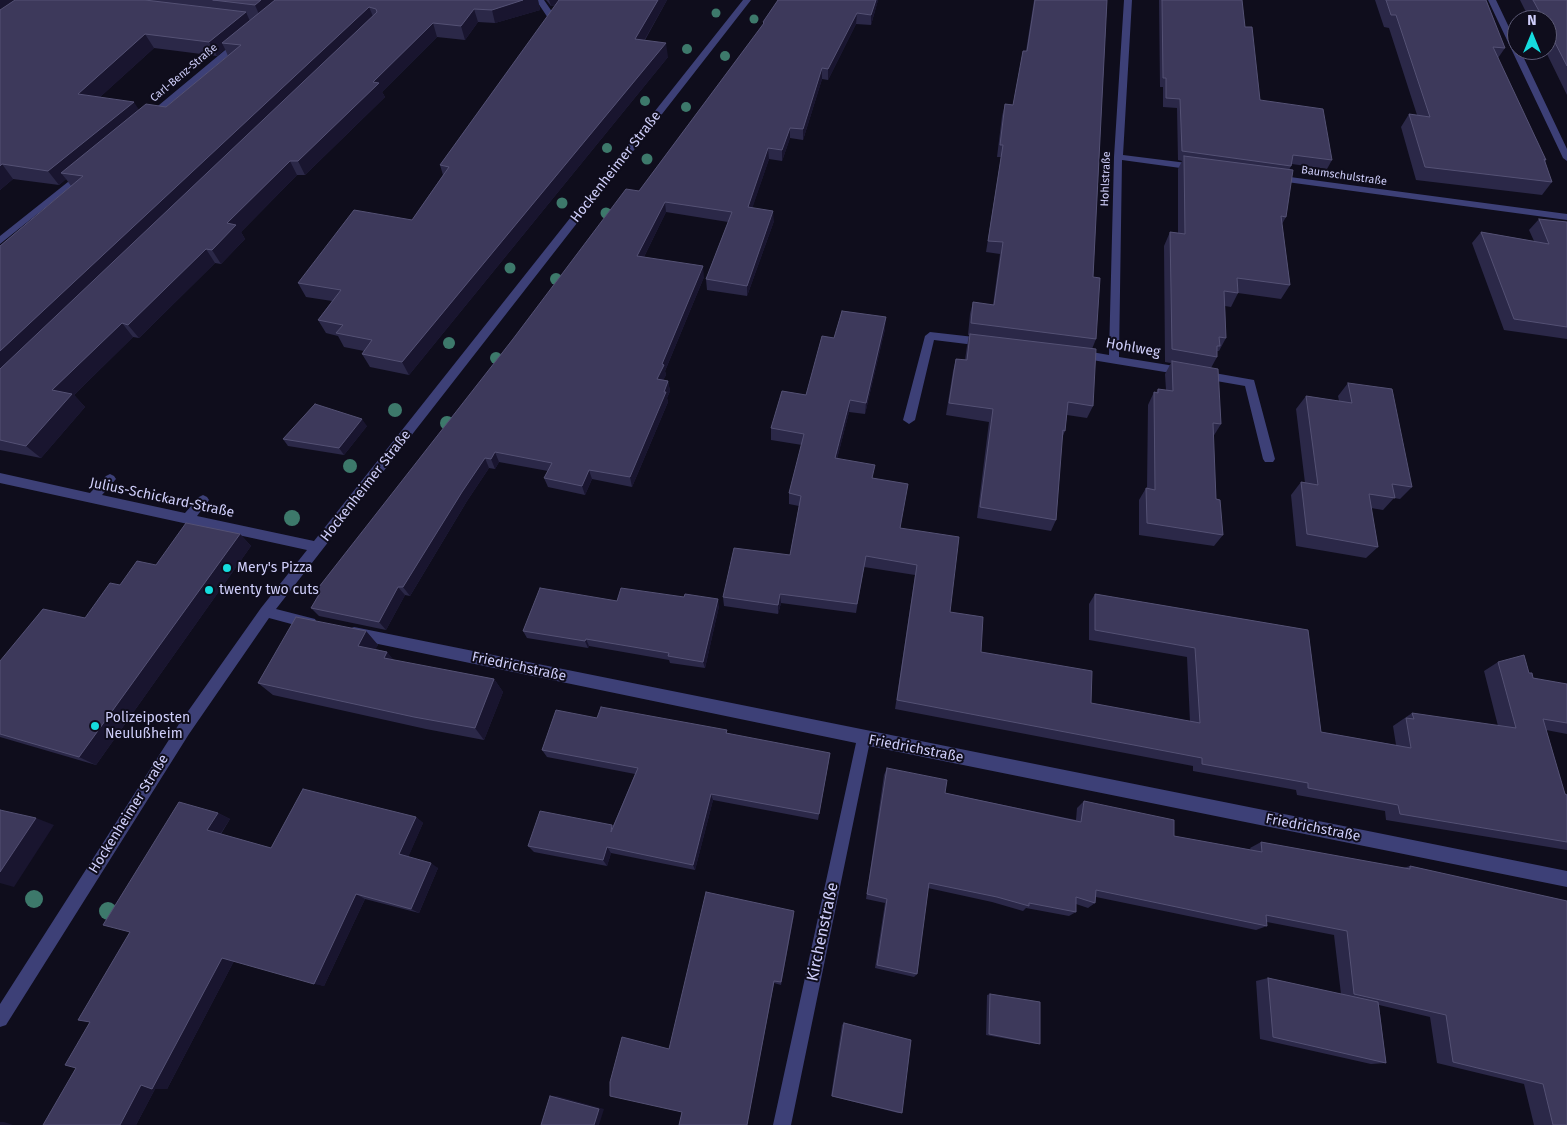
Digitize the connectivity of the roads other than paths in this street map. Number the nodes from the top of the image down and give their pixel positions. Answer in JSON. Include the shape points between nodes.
{"nodes":[{"id":1,"x":540,"y":0,"type":"edge"},
{"id":2,"x":747,"y":0,"type":"edge"},
{"id":3,"x":1128,"y":0,"type":"edge"},
{"id":4,"x":1492,"y":0,"type":"edge"},
{"id":5,"x":553,"y":19,"type":"edge"},
{"id":6,"x":248,"y":36,"type":"edge"},
{"id":7,"x":143,"y":123,"type":"edge"},
{"id":8,"x":1118,"y":157,"type":"junction"},
{"id":9,"x":1567,"y":158,"type":"edge"},
{"id":10,"x":90,"y":166,"type":"edge"},
{"id":11,"x":1206,"y":169,"type":"edge"},
{"id":12,"x":1265,"y":176,"type":"edge"},
{"id":13,"x":1567,"y":217,"type":"edge"},
{"id":14,"x":0,"y":241,"type":"edge"},
{"id":15,"x":998,"y":344,"type":"edge"},
{"id":16,"x":1066,"y":353,"type":"edge"},
{"id":17,"x":1114,"y":359,"type":"junction"},
{"id":18,"x":909,"y":420,"type":"dead end"},
{"id":19,"x":1269,"y":459,"type":"dead end"},
{"id":20,"x":0,"y":478,"type":"edge"},
{"id":21,"x":110,"y":479,"type":"dead end"},
{"id":22,"x":93,"y":498,"type":"junction"},
{"id":23,"x":203,"y":500,"type":"dead end"},
{"id":24,"x":188,"y":519,"type":"junction"},
{"id":25,"x":317,"y":547,"type":"junction"},
{"id":26,"x":266,"y":612,"type":"junction"},
{"id":27,"x":324,"y":626,"type":"edge"},
{"id":28,"x":343,"y":630,"type":"edge"},
{"id":29,"x":864,"y":738,"type":"junction"},
{"id":30,"x":1567,"y":879,"type":"edge"},
{"id":31,"x":0,"y":1019,"type":"edge"},
{"id":32,"x":782,"y":1125,"type":"edge"}],
"edges":[{"from":1,"to":5,"type":"street"},
{"from":2,"to":25,"type":"street","name":"Hockenheimer Straße"},
{"from":3,"to":8,"type":"street","name":"Hohlstraße"},
{"from":4,"to":9,"type":"street"},
{"from":6,"to":7,"type":"street","name":"Carl-Benz-Straße"},
{"from":8,"to":11,"type":"street"},
{"from":8,"to":17,"type":"street","name":"Hohlstraße"},
{"from":10,"to":14,"type":"street"},
{"from":12,"to":13,"type":"street","name":"Baumschulstraße"},
{"from":15,"to":18,"type":"street","via":[[930,336]]},
{"from":16,"to":17,"type":"street","name":"Hohlweg"},
{"from":17,"to":19,"type":"street","name":"Hohlweg","via":[[1250,384]]},
{"from":20,"to":22,"type":"street","name":"Julius-Schickard-Straße"},
{"from":21,"to":22,"type":"street"},
{"from":22,"to":24,"type":"street","name":"Julius-Schickard-Straße"},
{"from":23,"to":24,"type":"street"},
{"from":24,"to":25,"type":"street","name":"Julius-Schickard-Straße"},
{"from":25,"to":26,"type":"street","name":"Hockenheimer Straße"},
{"from":26,"to":27,"type":"street"},
{"from":26,"to":31,"type":"street","name":"Hockenheimer Straße","via":[[178,737]]},
{"from":28,"to":29,"type":"street","name":"Friedrichstraße"},
{"from":29,"to":30,"type":"street","name":"Friedrichstraße"},
{"from":29,"to":32,"type":"street","name":"Kirchenstraße"}]}
